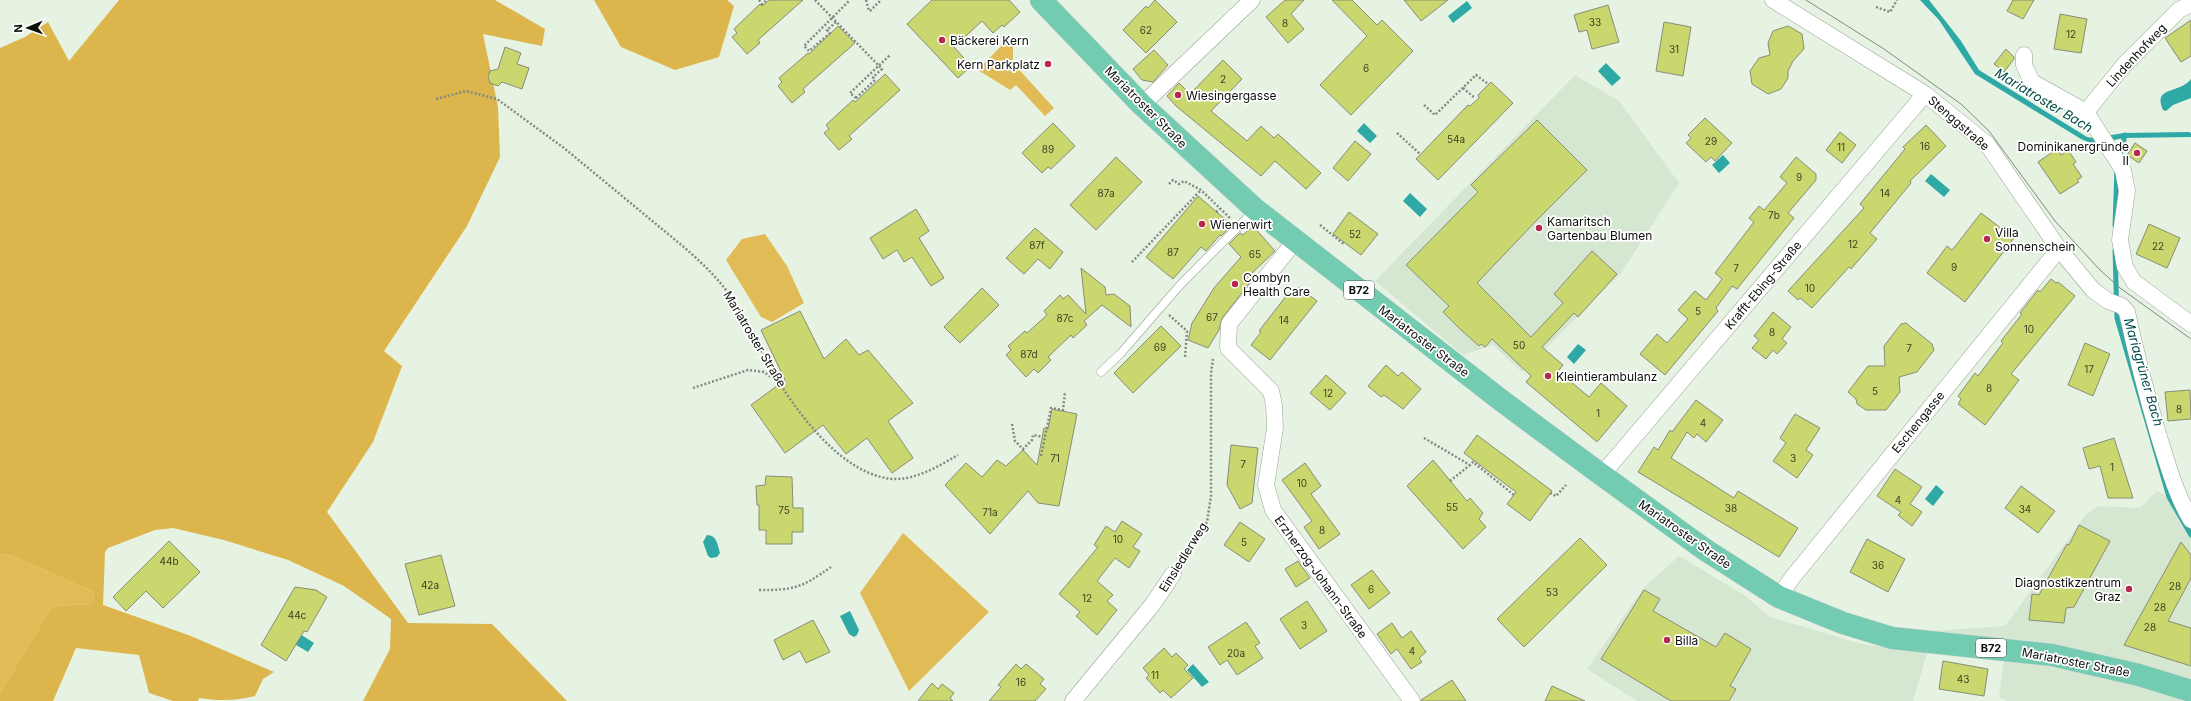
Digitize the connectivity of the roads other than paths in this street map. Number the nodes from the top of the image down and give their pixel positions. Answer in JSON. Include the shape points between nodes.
{"nodes":[{"id":1,"x":1041,"y":0,"type":"edge"},
{"id":2,"x":1252,"y":0,"type":"edge"},
{"id":3,"x":1773,"y":0,"type":"edge"},
{"id":4,"x":2191,"y":4,"type":"edge"},
{"id":5,"x":2024,"y":55,"type":"dead end"},
{"id":6,"x":1926,"y":94,"type":"junction"},
{"id":7,"x":1142,"y":105,"type":"junction"},
{"id":8,"x":2086,"y":112,"type":"junction"},
{"id":9,"x":1255,"y":209,"type":"junction"},
{"id":10,"x":1295,"y":241,"type":"junction"},
{"id":11,"x":2059,"y":248,"type":"junction"},
{"id":12,"x":2191,"y":324,"type":"edge"},
{"id":13,"x":1101,"y":372,"type":"dead end"},
{"id":14,"x":1600,"y":474,"type":"junction"},
{"id":15,"x":2191,"y":520,"type":"edge"},
{"id":16,"x":1173,"y":574,"type":"road end"},
{"id":17,"x":1779,"y":597,"type":"junction"},
{"id":18,"x":2191,"y":691,"type":"edge"},
{"id":19,"x":1073,"y":701,"type":"edge"},
{"id":20,"x":1412,"y":701,"type":"edge"}],
"edges":[{"from":1,"to":7,"type":"main road","name":"Mariatroster Straße","number":"B72"},
{"from":2,"to":7,"type":"street"},
{"from":3,"to":6,"type":"street","name":"Stenggstraße"},
{"from":4,"to":8,"type":"street","name":"Lindenhofweg","via":[[2179,10],[2124,64]]},
{"from":5,"to":8,"type":"street","via":[[2024,65],[2032,82]]},
{"from":6,"to":11,"type":"street","name":"Stenggstraße","via":[[1987,144]]},
{"from":6,"to":14,"type":"street","name":"Krafft-Ebing-Straße"},
{"from":7,"to":9,"type":"main road","name":"Mariatroster Straße","number":"B72"},
{"from":8,"to":12,"type":"street","via":[[2123,170],[2127,191],[2120,240],[2125,267],[2134,282]]},
{"from":9,"to":10,"type":"main road","name":"Mariatroster Straße","number":"B72"},
{"from":9,"to":13,"type":"lane","via":[[1181,284],[1121,353]]},
{"from":10,"to":14,"type":"main road","name":"Mariatroster Straße","number":"B72"},
{"from":10,"to":20,"type":"street","name":"Erzherzog-Johann-Straße","via":[[1230,324],[1228,348],[1271,391],[1274,428],[1266,486],[1273,510]]},
{"from":11,"to":15,"type":"street","name":"Stenggstraße","via":[[2093,290],[2127,312],[2163,450]]},
{"from":11,"to":17,"type":"street","name":"Eschengasse","via":[[1796,572]]},
{"from":14,"to":17,"type":"main road","name":"Mariatroster Straße","number":"B72","via":[[1704,549]]},
{"from":16,"to":19,"type":"street","name":"Einsiedlerweg","via":[[1153,604]]},
{"from":17,"to":18,"type":"main road","name":"Mariatroster Straße","number":"B72","via":[[1843,623],[1892,638],[2052,655],[2139,675]]}]}
